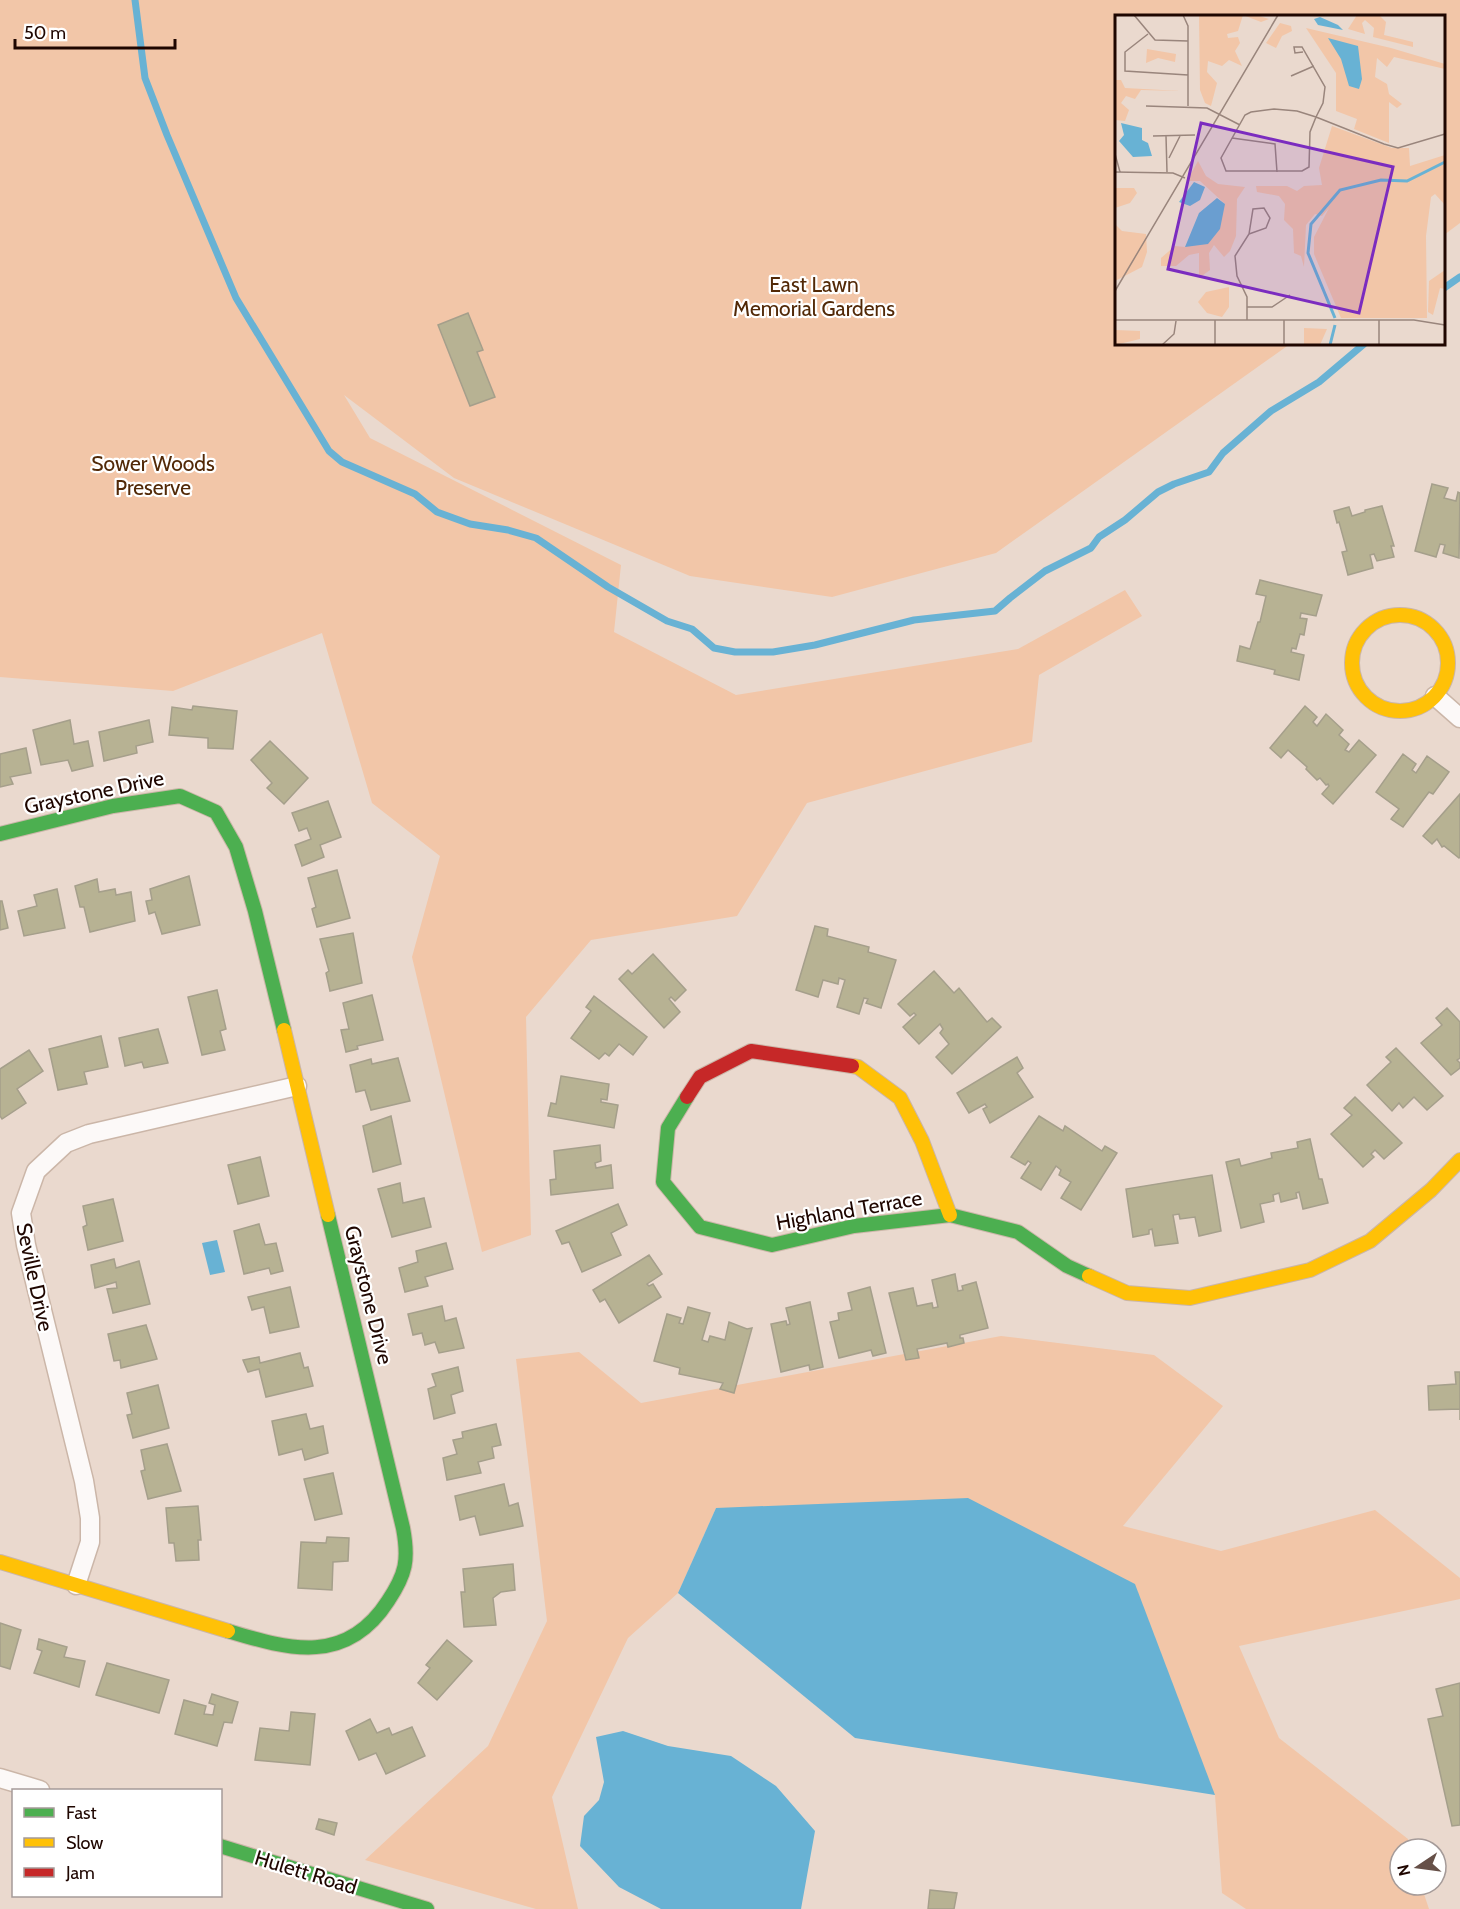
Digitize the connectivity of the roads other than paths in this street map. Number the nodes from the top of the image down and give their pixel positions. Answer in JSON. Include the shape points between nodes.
{"nodes":[{"id":1,"x":1435,"y":696,"type":"junction"},
{"id":2,"x":1460,"y":718,"type":"edge"},
{"id":3,"x":0,"y":834,"type":"edge"},
{"id":4,"x":297,"y":1086,"type":"junction"},
{"id":5,"x":1460,"y":1160,"type":"edge"},
{"id":6,"x":950,"y":1215,"type":"junction"},
{"id":7,"x":0,"y":1562,"type":"edge"},
{"id":8,"x":76,"y":1585,"type":"junction"},
{"id":9,"x":0,"y":1778,"type":"edge"},
{"id":10,"x":34,"y":1789,"type":"edge"},
{"id":11,"x":222,"y":1847,"type":"edge"},
{"id":12,"x":427,"y":1909,"type":"edge"}],
"edges":[{"from":1,"to":1,"type":"street","via":[[1448,669],[1445,646],[1433,627],[1402,614],[1386,616],[1359,636],[1352,668],[1366,697],[1378,706],[1408,710]]},
{"from":1,"to":2,"type":"street"},
{"from":3,"to":4,"type":"street","name":"Graystone Drive","via":[[113,806],[180,796],[216,812],[236,847],[255,911]]},
{"from":4,"to":8,"type":"street","name":"Seville Drive","via":[[89,1134],[66,1143],[36,1170],[21,1213],[90,1518],[90,1542]]},
{"from":4,"to":8,"type":"street","name":"Graystone Drive","via":[[397,1501],[406,1548],[404,1573],[367,1629],[343,1643],[319,1648],[251,1638]]},
{"from":5,"to":6,"type":"street","name":"Highland Terrace","via":[[1370,1241],[1310,1270],[1190,1298],[1127,1293],[1067,1266],[1018,1232]]},
{"from":6,"to":6,"type":"street","name":"Highland Terrace","via":[[854,1227],[772,1245],[700,1227],[663,1182],[668,1128],[700,1077],[751,1051],[858,1067],[900,1098],[922,1141]]},
{"from":7,"to":8,"type":"street","name":"Graystone Drive"},
{"from":9,"to":10,"type":"street"},
{"from":11,"to":12,"type":"street","name":"Hulett Road"}]}
